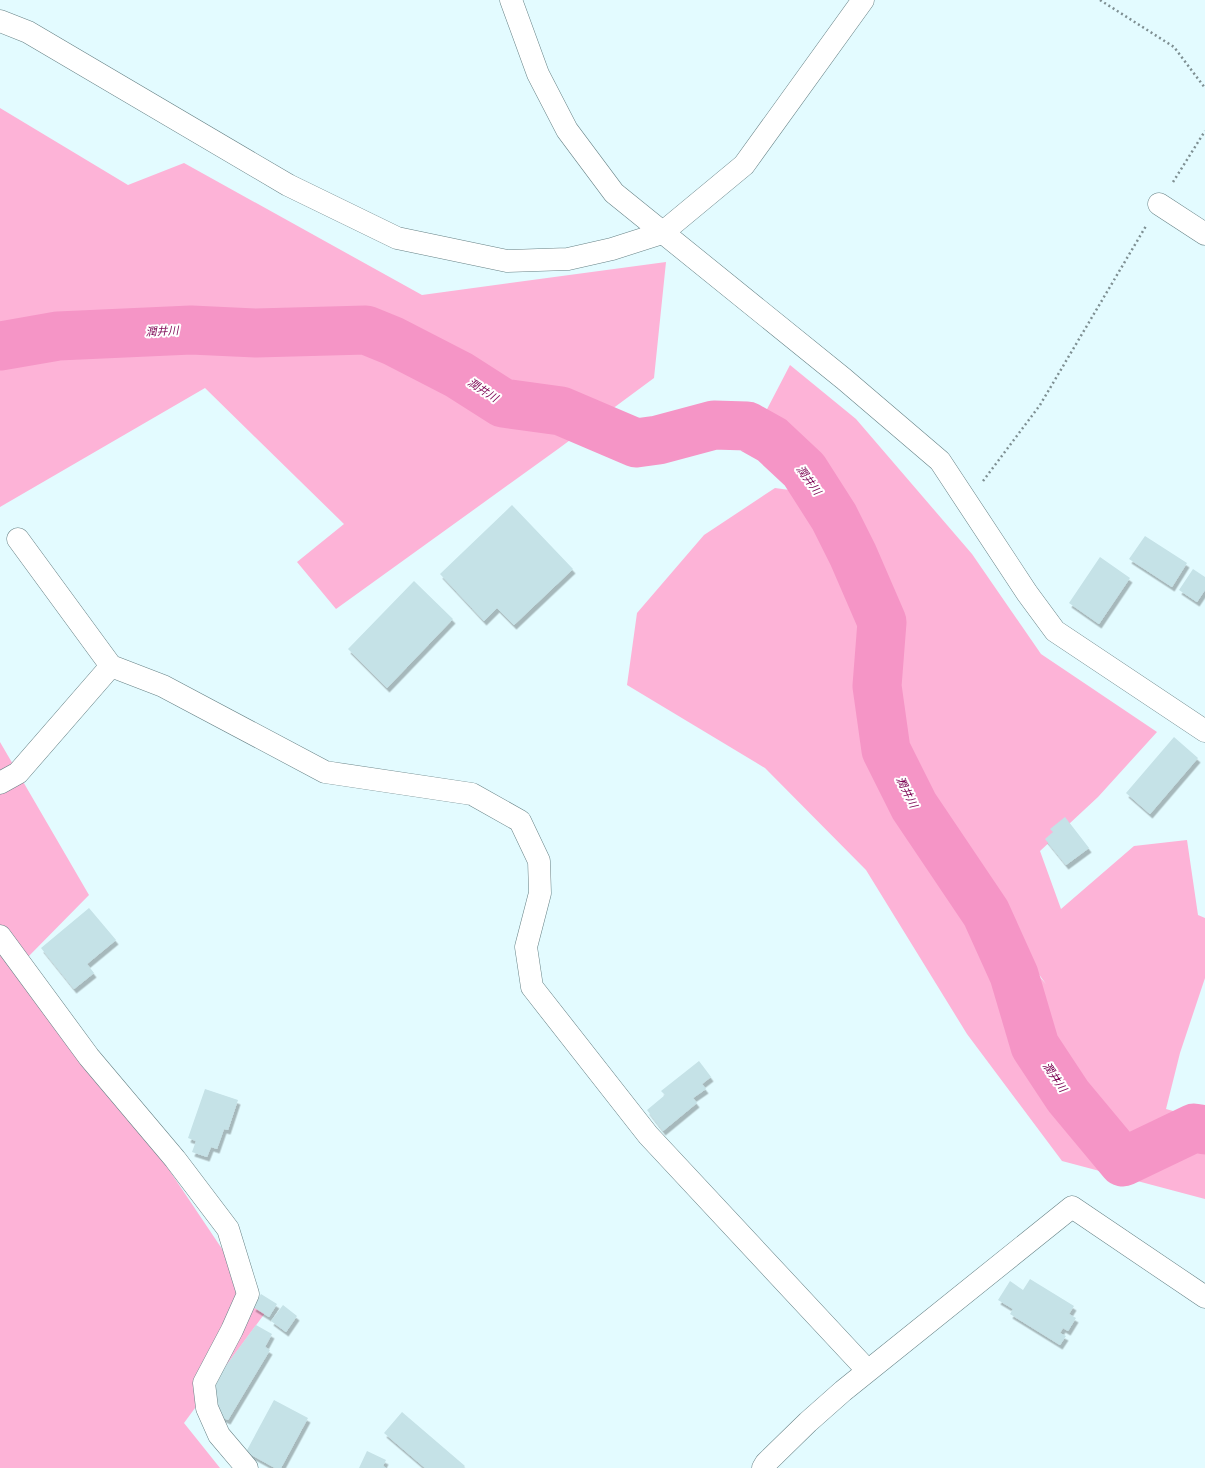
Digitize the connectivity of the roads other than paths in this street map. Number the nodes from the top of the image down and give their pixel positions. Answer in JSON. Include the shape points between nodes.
{"nodes":[{"id":1,"x":511,"y":0,"type":"edge"},
{"id":2,"x":863,"y":0,"type":"edge"},
{"id":3,"x":0,"y":21,"type":"edge"},
{"id":4,"x":1159,"y":204,"type":"road end"},
{"id":5,"x":662,"y":233,"type":"junction"},
{"id":6,"x":1205,"y":234,"type":"edge"},
{"id":7,"x":18,"y":539,"type":"dead end"},
{"id":8,"x":110,"y":666,"type":"junction"},
{"id":9,"x":1205,"y":731,"type":"edge"},
{"id":10,"x":0,"y":783,"type":"edge"},
{"id":11,"x":0,"y":936,"type":"edge"},
{"id":12,"x":1205,"y":1297,"type":"edge"},
{"id":13,"x":868,"y":1371,"type":"junction"},
{"id":14,"x":247,"y":1468,"type":"edge"},
{"id":15,"x":763,"y":1468,"type":"edge"}],
"edges":[{"from":1,"to":5,"type":"street","via":[[538,74],[567,130],[614,192]]},
{"from":2,"to":5,"type":"street","via":[[744,165]]},
{"from":3,"to":5,"type":"street","via":[[28,32],[288,185],[396,238],[507,261],[568,259],[612,249]]},
{"from":4,"to":6,"type":"street"},
{"from":5,"to":9,"type":"street","via":[[844,379],[940,461],[1055,631]]},
{"from":7,"to":8,"type":"street"},
{"from":8,"to":10,"type":"street","via":[[18,773]]},
{"from":8,"to":13,"type":"street","via":[[163,686],[325,772],[472,794],[520,821],[539,860],[540,893],[526,947],[532,987],[648,1135]]},
{"from":11,"to":14,"type":"street","via":[[89,1057],[175,1158],[228,1230],[248,1294],[204,1383],[207,1408],[219,1435]]},
{"from":12,"to":13,"type":"street","via":[[1072,1207]]},
{"from":13,"to":15,"type":"street","via":[[808,1422]]}]}
